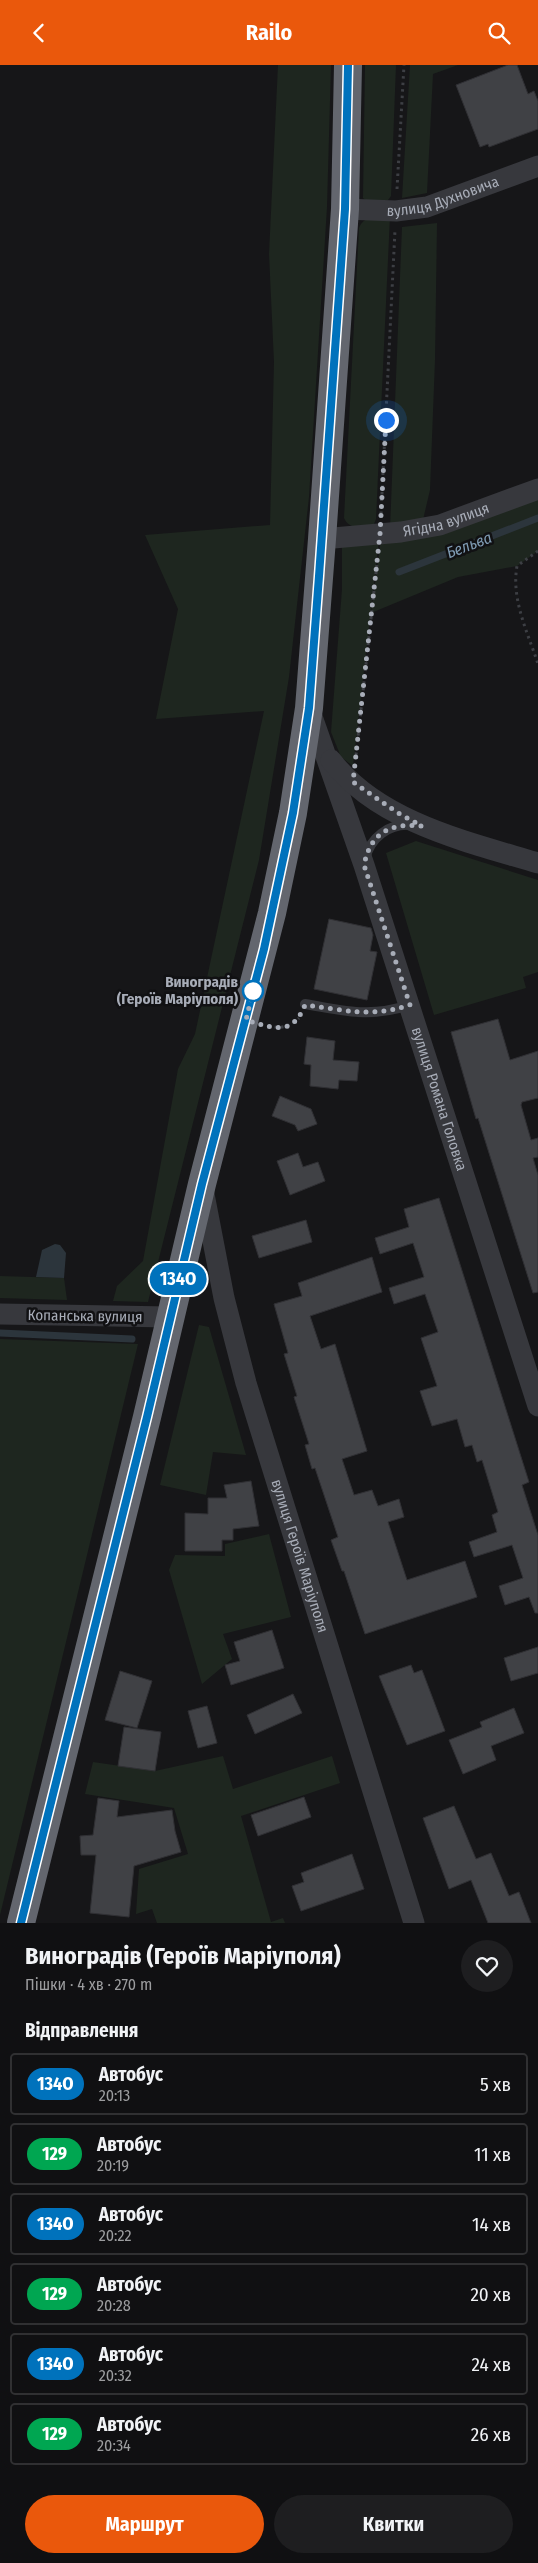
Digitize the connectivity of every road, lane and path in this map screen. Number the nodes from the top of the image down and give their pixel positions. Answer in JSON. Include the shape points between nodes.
{"nodes":[{"id":1,"x":348,"y":65,"type":"edge"},
{"id":2,"x":404,"y":65,"type":"edge"},
{"id":3,"x":538,"y":166,"type":"edge"},
{"id":4,"x":345,"y":209,"type":"junction"},
{"id":5,"x":396,"y":211,"type":"junction"},
{"id":6,"x":538,"y":489,"type":"edge"},
{"id":7,"x":380,"y":534,"type":"junction"},
{"id":8,"x":322,"y":539,"type":"junction"},
{"id":9,"x":538,"y":551,"type":"edge"},
{"id":10,"x":538,"y":664,"type":"edge"},
{"id":11,"x":309,"y":708,"type":"junction"},
{"id":12,"x":324,"y":750,"type":"junction"},
{"id":13,"x":353,"y":782,"type":"junction"},
{"id":14,"x":422,"y":826,"type":"junction"},
{"id":15,"x":538,"y":863,"type":"edge"},
{"id":16,"x":364,"y":865,"type":"junction"},
{"id":17,"x":305,"y":1005,"type":"joint"},
{"id":18,"x":410,"y":1005,"type":"junction"},
{"id":19,"x":246,"y":1020,"type":"junction"},
{"id":20,"x":202,"y":1184,"type":"junction"},
{"id":21,"x":0,"y":1314,"type":"edge"},
{"id":22,"x":169,"y":1317,"type":"junction"},
{"id":23,"x":538,"y":1405,"type":"edge"},
{"id":24,"x":21,"y":1923,"type":"edge"},
{"id":25,"x":414,"y":1923,"type":"edge"}],
"edges":[{"from":1,"to":4,"type":"highway"},
{"from":2,"to":5,"type":"path"},
{"from":3,"to":5,"type":"street","name":"вулиця Духновича","via":[[426,207]]},
{"from":4,"to":5,"type":"street","name":"вулиця Духновича"},
{"from":4,"to":8,"type":"highway"},
{"from":5,"to":7,"type":"path"},
{"from":6,"to":7,"type":"street","name":"Ягідна вулиця","via":[[440,525]]},
{"from":7,"to":8,"type":"street","name":"Ягідна вулиця"},
{"from":7,"to":13,"type":"path"},
{"from":8,"to":11,"type":"highway"},
{"from":9,"to":10,"type":"path","via":[[517,567],[514,580],[517,603]]},
{"from":11,"to":12,"type":"street","name":"вулиця Романа Головка"},
{"from":11,"to":19,"type":"highway","via":[[284,858]]},
{"from":12,"to":13,"type":"street"},
{"from":12,"to":16,"type":"street","name":"вулиця Романа Головка"},
{"from":13,"to":14,"type":"street"},
{"from":14,"to":15,"type":"street"},
{"from":14,"to":16,"type":"lane","via":[[407,824],[385,831],[368,849]]},
{"from":16,"to":18,"type":"street","name":"вулиця Романа Головка"},
{"from":17,"to":18,"type":"lane","via":[[368,1014]]},
{"from":17,"to":19,"type":"path","via":[[295,1022],[282,1028]]},
{"from":18,"to":23,"type":"street","name":"вулиця Романа Головка"},
{"from":19,"to":20,"type":"highway"},
{"from":20,"to":22,"type":"highway"},
{"from":20,"to":25,"type":"street","name":"вулиця Героїв Маріуполя","via":[[224,1298],[246,1383]]},
{"from":21,"to":22,"type":"street","name":"Копанська вулиця"},
{"from":22,"to":24,"type":"highway"}]}
